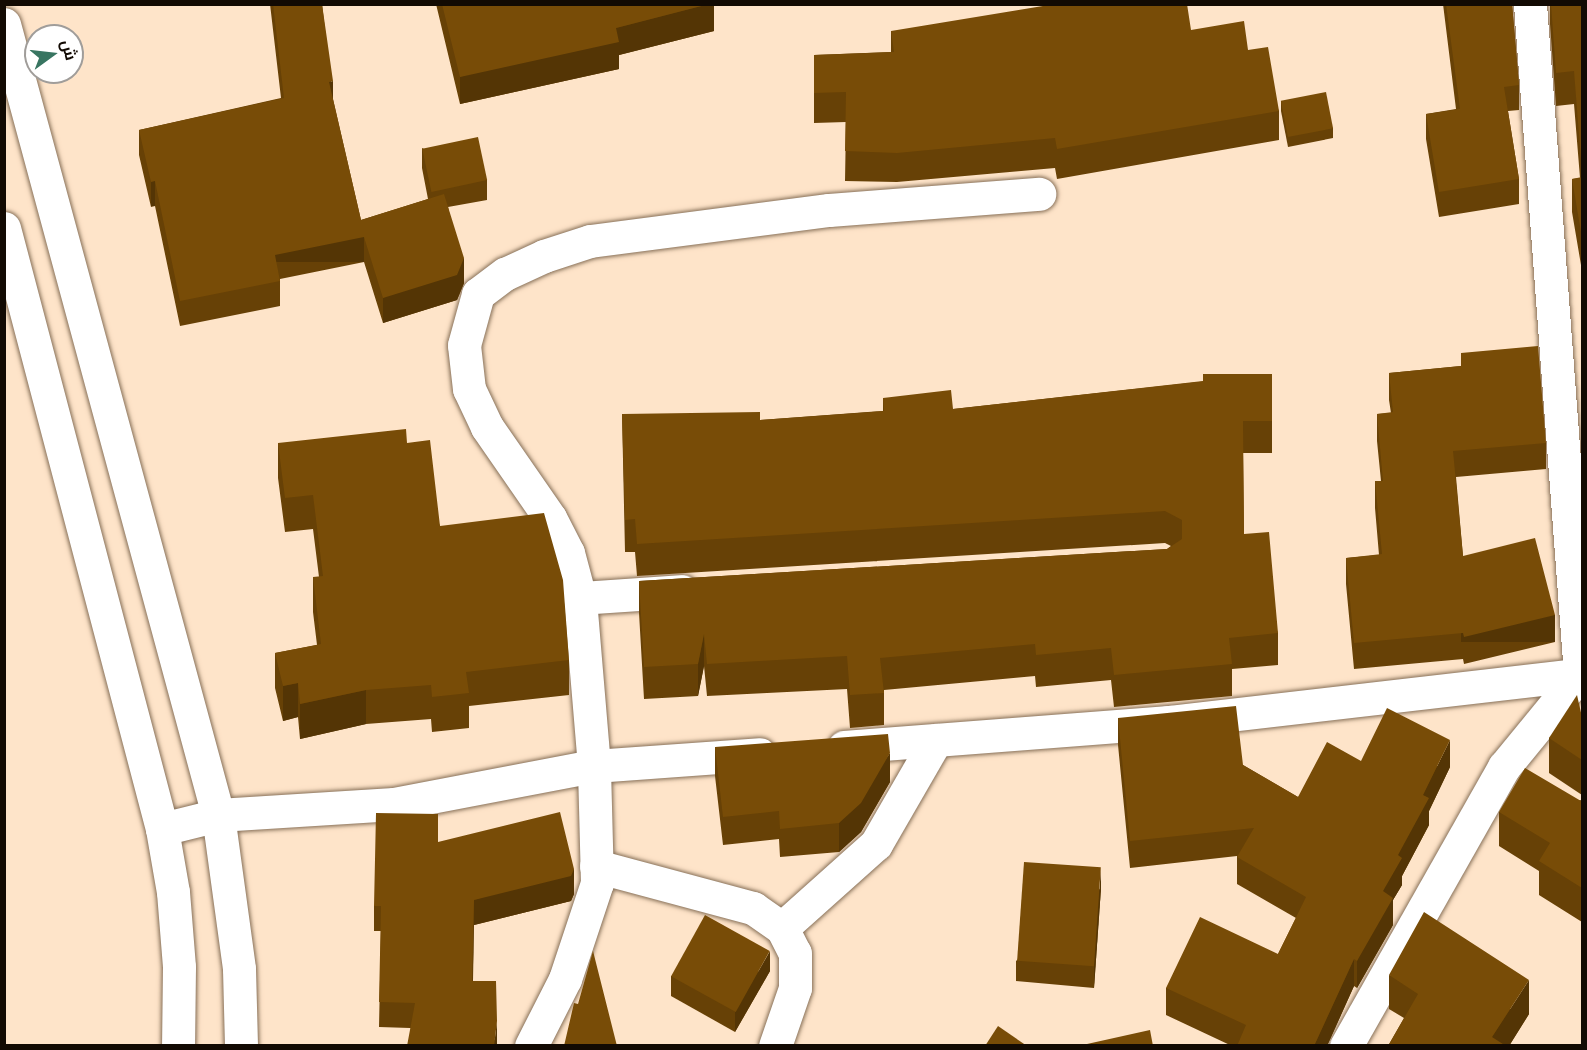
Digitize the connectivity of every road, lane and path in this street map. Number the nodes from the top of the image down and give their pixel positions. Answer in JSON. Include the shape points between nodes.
{"nodes":[{"id":1,"x":1530,"y":4,"type":"edge"},
{"id":2,"x":4,"y":24,"type":"edge"},
{"id":3,"x":1039,"y":194,"type":"dead end"},
{"id":4,"x":4,"y":228,"type":"edge"},
{"id":5,"x":711,"y":590,"type":"edge"},
{"id":6,"x":580,"y":598,"type":"junction"},
{"id":7,"x":1581,"y":674,"type":"edge"},
{"id":8,"x":936,"y":740,"type":"junction"},
{"id":9,"x":594,"y":766,"type":"junction"},
{"id":10,"x":1504,"y":767,"type":"junction"},
{"id":11,"x":1533,"y":786,"type":"edge"},
{"id":12,"x":218,"y":814,"type":"junction"},
{"id":13,"x":162,"y":830,"type":"junction"},
{"id":14,"x":596,"y":866,"type":"junction"},
{"id":15,"x":782,"y":928,"type":"junction"},
{"id":16,"x":178,"y":1046,"type":"edge"},
{"id":17,"x":241,"y":1046,"type":"edge"},
{"id":18,"x":531,"y":1046,"type":"edge"},
{"id":19,"x":775,"y":1046,"type":"edge"},
{"id":20,"x":1346,"y":1046,"type":"edge"}],
"edges":[{"from":1,"to":7,"type":"main road"},
{"from":2,"to":12,"type":"main road"},
{"from":3,"to":6,"type":"main road","via":[[829,210],[590,242],[544,256],[505,274],[478,294],[464,345],[469,389],[487,427],[550,518],[568,553]]},
{"from":4,"to":13,"type":"main road"},
{"from":5,"to":6,"type":"main road"},
{"from":6,"to":9,"type":"main road"},
{"from":7,"to":8,"type":"main road","via":[[1169,722]]},
{"from":7,"to":10,"type":"main road"},
{"from":8,"to":9,"type":"main road"},
{"from":8,"to":15,"type":"main road","via":[[876,844]]},
{"from":9,"to":12,"type":"main road","via":[[394,804]]},
{"from":9,"to":14,"type":"main road"},
{"from":10,"to":11,"type":"main road"},
{"from":10,"to":20,"type":"main road"},
{"from":12,"to":13,"type":"main road"},
{"from":12,"to":17,"type":"main road","via":[[239,969]]},
{"from":13,"to":16,"type":"main road","via":[[178,957]]},
{"from":14,"to":15,"type":"main road","via":[[753,908]]},
{"from":14,"to":18,"type":"main road","via":[[597,883],[565,979]]},
{"from":15,"to":19,"type":"main road","via":[[795,953],[795,988]]}]}
